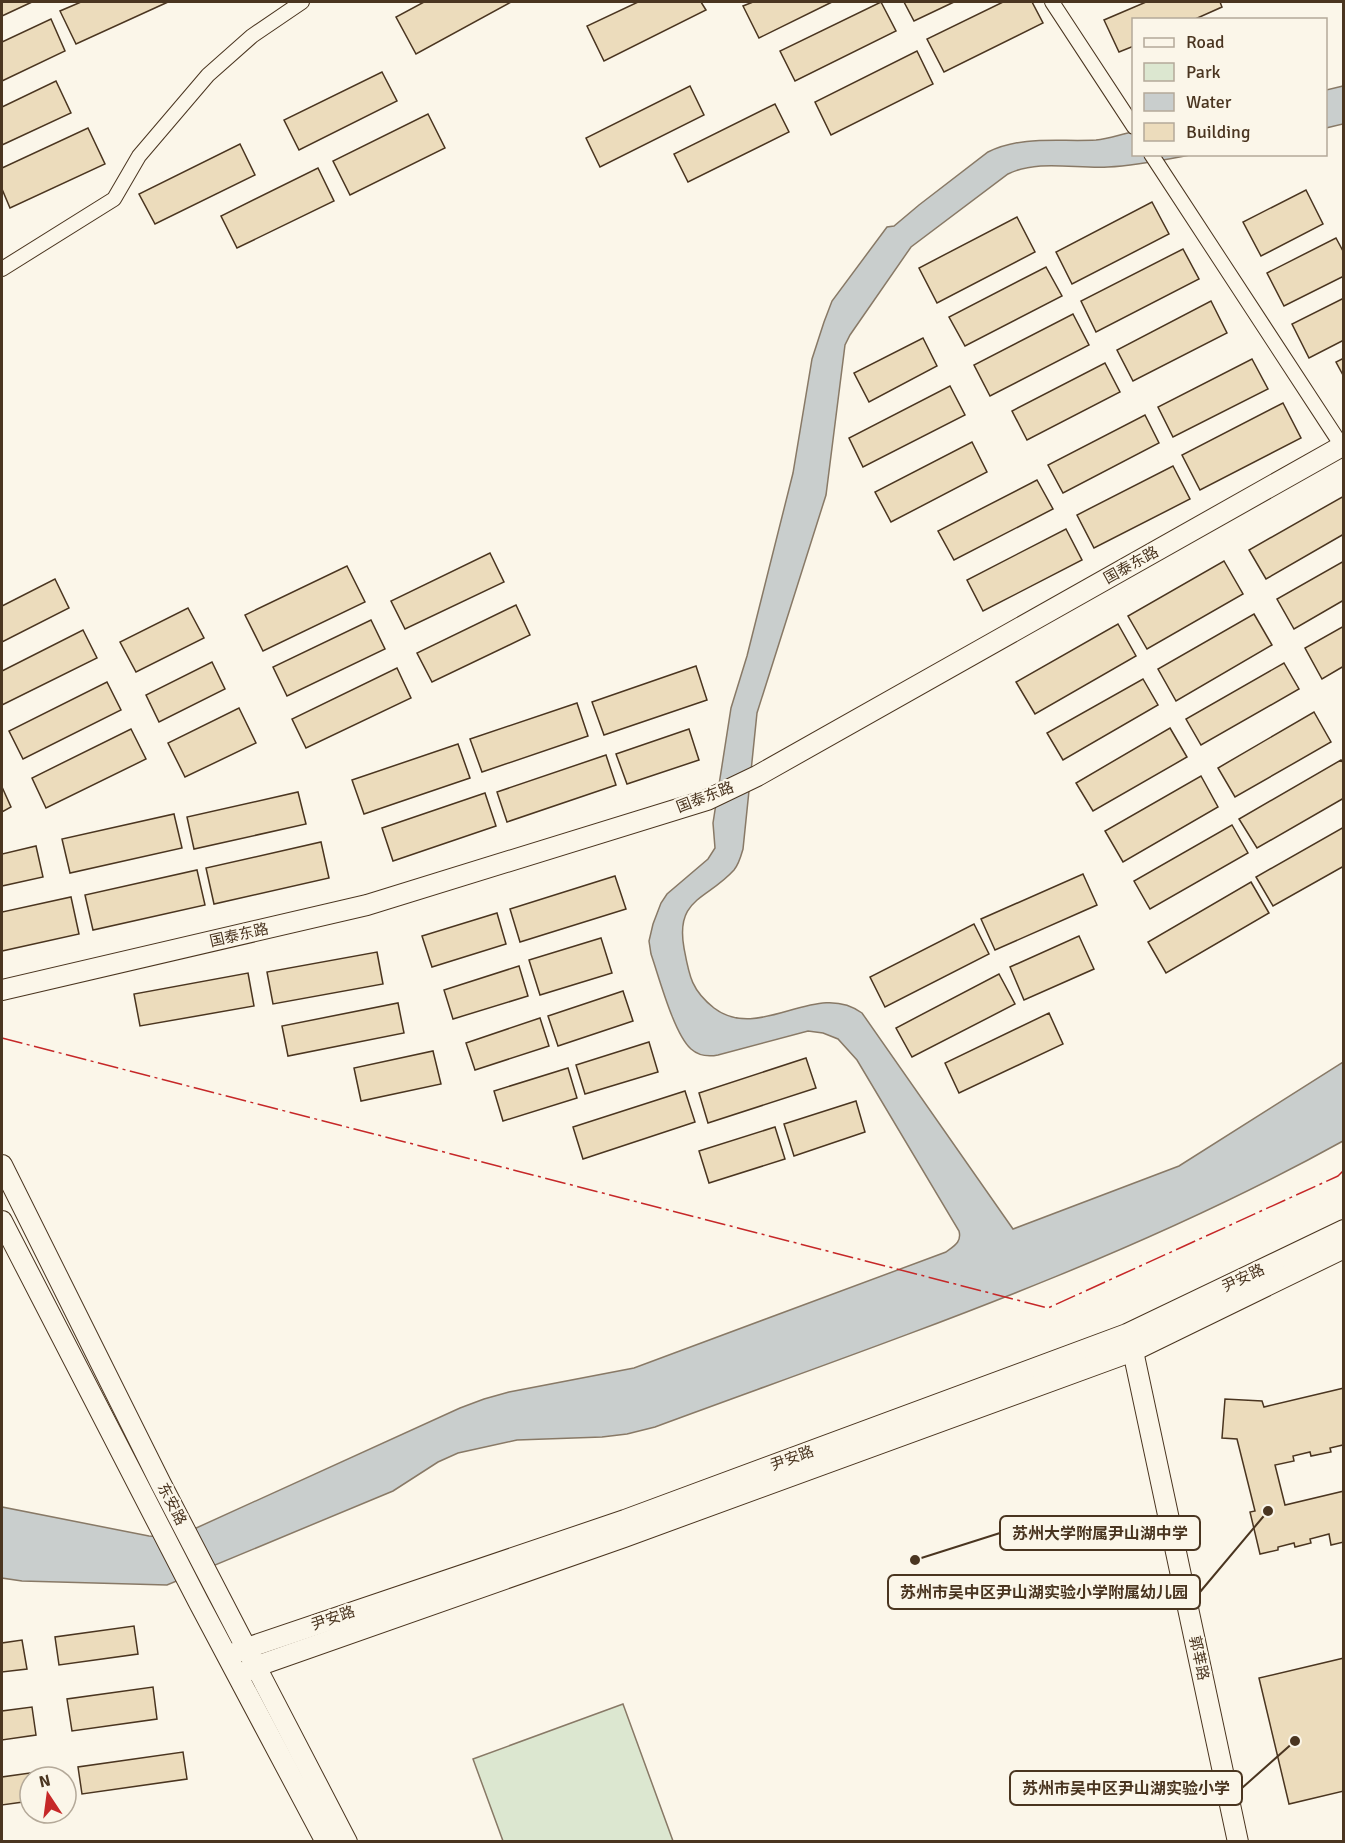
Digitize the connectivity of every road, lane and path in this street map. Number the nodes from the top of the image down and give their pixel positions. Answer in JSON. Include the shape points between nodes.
{"nodes":[{"id":1,"x":302,"y":2,"type":"edge"},
{"id":2,"x":1052,"y":2,"type":"edge"},
{"id":3,"x":1132,"y":124,"type":"edge"},
{"id":4,"x":1153,"y":156,"type":"edge"},
{"id":5,"x":2,"y":269,"type":"edge"},
{"id":6,"x":1343,"y":447,"type":"edge"},
{"id":7,"x":2,"y":990,"type":"edge"},
{"id":8,"x":2,"y":1165,"type":"edge"},
{"id":9,"x":2,"y":1221,"type":"edge"},
{"id":10,"x":1344,"y":1230,"type":"edge"},
{"id":11,"x":1344,"y":1248,"type":"edge"},
{"id":12,"x":1130,"y":1342,"type":"junction"},
{"id":13,"x":247,"y":1648,"type":"junction"},
{"id":14,"x":228,"y":1656,"type":"junction"},
{"id":15,"x":257,"y":1666,"type":"junction"},
{"id":16,"x":239,"y":1675,"type":"junction"},
{"id":17,"x":326,"y":1842,"type":"edge"},
{"id":18,"x":347,"y":1842,"type":"edge"},
{"id":19,"x":1238,"y":1842,"type":"edge"}],
"edges":[{"from":1,"to":5,"type":"street","via":[[252,36],[208,75],[139,156],[114,199]]},
{"from":2,"to":3,"type":"street"},
{"from":4,"to":6,"type":"street"},
{"from":6,"to":7,"type":"main road","name":"国泰东路","via":[[757,776],[707,800],[367,905]]},
{"from":8,"to":13,"type":"main road","name":"东安路"},
{"from":9,"to":14,"type":"main road","name":"东安路"},
{"from":10,"to":12,"type":"main road","name":"尹安路"},
{"from":11,"to":12,"type":"main road","name":"尹安路"},
{"from":12,"to":13,"type":"main road","name":"尹安路"},
{"from":12,"to":15,"type":"main road","name":"尹安路","via":[[624,1536]]},
{"from":12,"to":19,"type":"main road","name":"郭莘路"},
{"from":13,"to":14,"type":"main road","name":"尹安路"},
{"from":13,"to":15,"type":"main road","name":"东安路"},
{"from":14,"to":16,"type":"main road","name":"东安路"},
{"from":15,"to":16,"type":"main road","name":"尹安路"},
{"from":15,"to":18,"type":"main road","name":"东安路"},
{"from":16,"to":17,"type":"main road","name":"东安路"}]}
